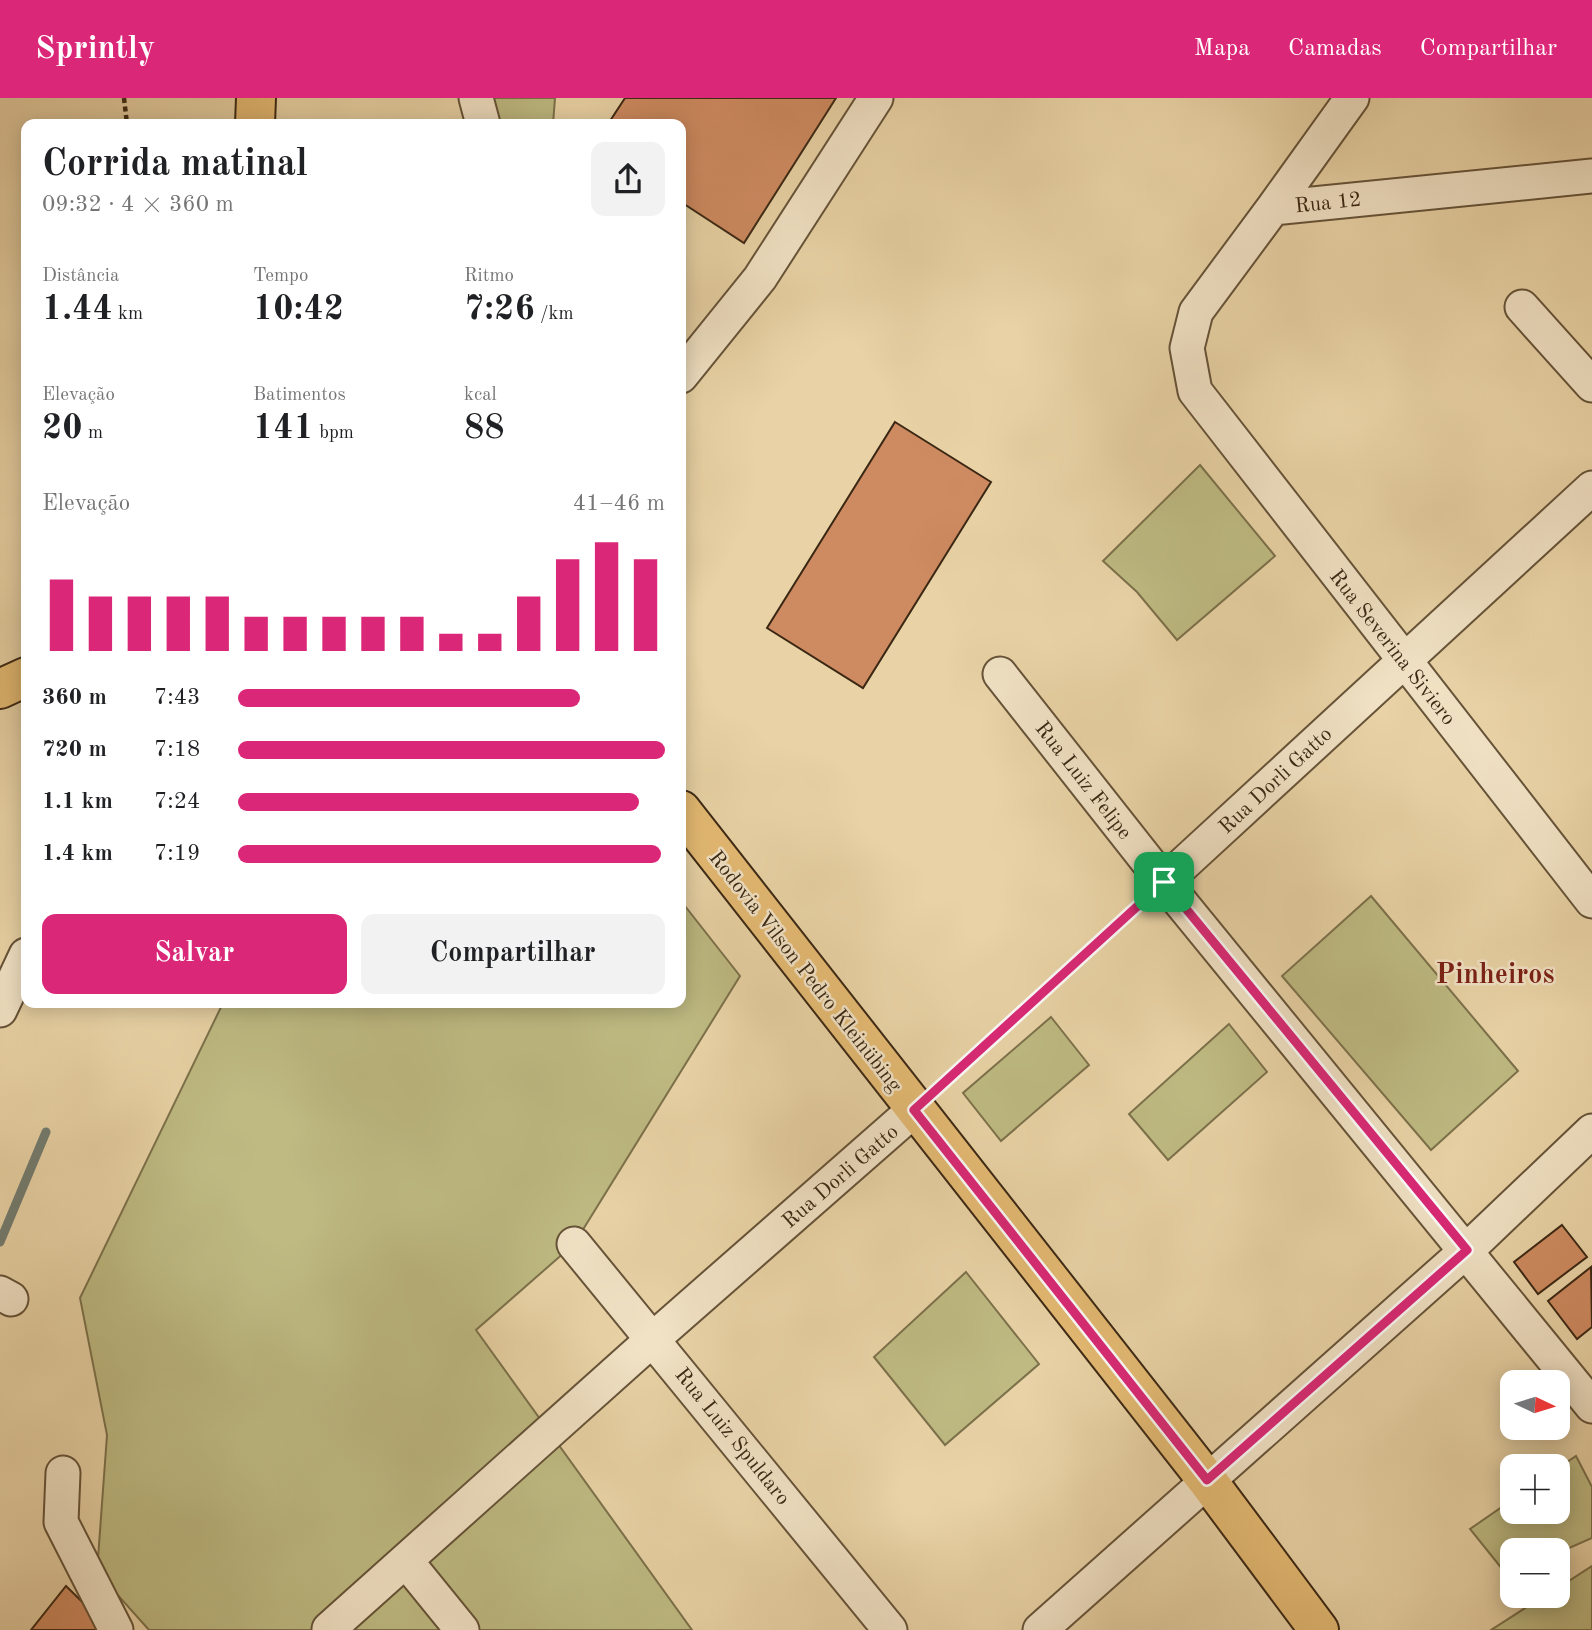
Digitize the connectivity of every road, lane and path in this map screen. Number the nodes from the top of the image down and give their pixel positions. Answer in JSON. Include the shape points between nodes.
{"nodes":[{"id":1,"x":124,"y":98,"type":"edge"},
{"id":2,"x":256,"y":98,"type":"edge"},
{"id":3,"x":476,"y":98,"type":"edge"},
{"id":4,"x":876,"y":98,"type":"edge"},
{"id":5,"x":1352,"y":98,"type":"edge"},
{"id":6,"x":126,"y":119,"type":"edge"},
{"id":7,"x":255,"y":119,"type":"edge"},
{"id":8,"x":482,"y":119,"type":"edge"},
{"id":9,"x":1592,"y":176,"type":"edge"},
{"id":10,"x":1273,"y":208,"type":"junction"},
{"id":11,"x":1522,"y":307,"type":"dead end"},
{"id":12,"x":686,"y":370,"type":"edge"},
{"id":13,"x":1592,"y":385,"type":"edge"},
{"id":14,"x":1195,"y":391,"type":"joint"},
{"id":15,"x":1592,"y":488,"type":"edge"},
{"id":16,"x":1403,"y":662,"type":"junction"},
{"id":17,"x":1000,"y":674,"type":"dead end"},
{"id":18,"x":21,"y":679,"type":"edge"},
{"id":19,"x":0,"y":689,"type":"edge"},
{"id":20,"x":686,"y":816,"type":"edge"},
{"id":21,"x":1164,"y":882,"type":"junction"},
{"id":22,"x":1592,"y":901,"type":"edge"},
{"id":23,"x":21,"y":966,"type":"edge"},
{"id":24,"x":0,"y":1010,"type":"edge"},
{"id":25,"x":914,"y":1110,"type":"junction"},
{"id":26,"x":1592,"y":1131,"type":"edge"},
{"id":27,"x":574,"y":1244,"type":"dead end"},
{"id":28,"x":1467,"y":1250,"type":"junction"},
{"id":29,"x":653,"y":1339,"type":"junction"},
{"id":30,"x":1592,"y":1406,"type":"edge"},
{"id":31,"x":63,"y":1473,"type":"dead end"},
{"id":32,"x":1207,"y":1480,"type":"junction"},
{"id":33,"x":406,"y":1561,"type":"junction"},
{"id":34,"x":329,"y":1629,"type":"edge"},
{"id":35,"x":116,"y":1630,"type":"edge"},
{"id":36,"x":462,"y":1630,"type":"edge"},
{"id":37,"x":890,"y":1630,"type":"edge"},
{"id":38,"x":1040,"y":1630,"type":"edge"},
{"id":39,"x":1319,"y":1630,"type":"edge"}],
"edges":[{"from":1,"to":6,"type":"path"},
{"from":2,"to":7,"type":"main road"},
{"from":3,"to":8,"type":"street"},
{"from":4,"to":12,"type":"street","via":[[760,278]]},
{"from":5,"to":10,"type":"street"},
{"from":9,"to":10,"type":"street","name":"Rua 12"},
{"from":10,"to":14,"type":"street","name":"Rua 12","via":[[1196,312],[1187,348]]},
{"from":11,"to":13,"type":"street"},
{"from":14,"to":16,"type":"street","name":"Rua Severina Siviero"},
{"from":15,"to":16,"type":"street","name":"Rua Dorli Gatto"},
{"from":16,"to":21,"type":"street","name":"Rua Dorli Gatto"},
{"from":16,"to":22,"type":"street","name":"Rua Severina Siviero"},
{"from":17,"to":21,"type":"street","name":"Rua Luiz Felipe"},
{"from":18,"to":19,"type":"main road"},
{"from":20,"to":25,"type":"main road","name":"Rodovia Vilson Pedro Kleinübing"},
{"from":21,"to":25,"type":"path","name":"Rua Dorli Gatto"},
{"from":21,"to":28,"type":"street","name":"Rua Luiz Felipe"},
{"from":23,"to":24,"type":"street"},
{"from":25,"to":29,"type":"street","name":"Rua Dorli Gatto"},
{"from":25,"to":32,"type":"main road","name":"Rodovia Vilson Pedro Kleinübing"},
{"from":26,"to":28,"type":"street"},
{"from":27,"to":29,"type":"street","name":"Rua Luiz Spuldaro"},
{"from":28,"to":30,"type":"street","name":"Rua Luiz Felipe"},
{"from":28,"to":32,"type":"street"},
{"from":29,"to":33,"type":"street","name":"Rua Dorli Gatto"},
{"from":29,"to":37,"type":"street","name":"Rua Luiz Spuldaro"},
{"from":31,"to":35,"type":"street","via":[[61,1522]]},
{"from":32,"to":38,"type":"street"},
{"from":32,"to":39,"type":"main road","name":"Rodovia Vilson Pedro Kleinübing"},
{"from":33,"to":34,"type":"street","name":"Rua Dorli Gatto"},
{"from":33,"to":36,"type":"street"}]}
